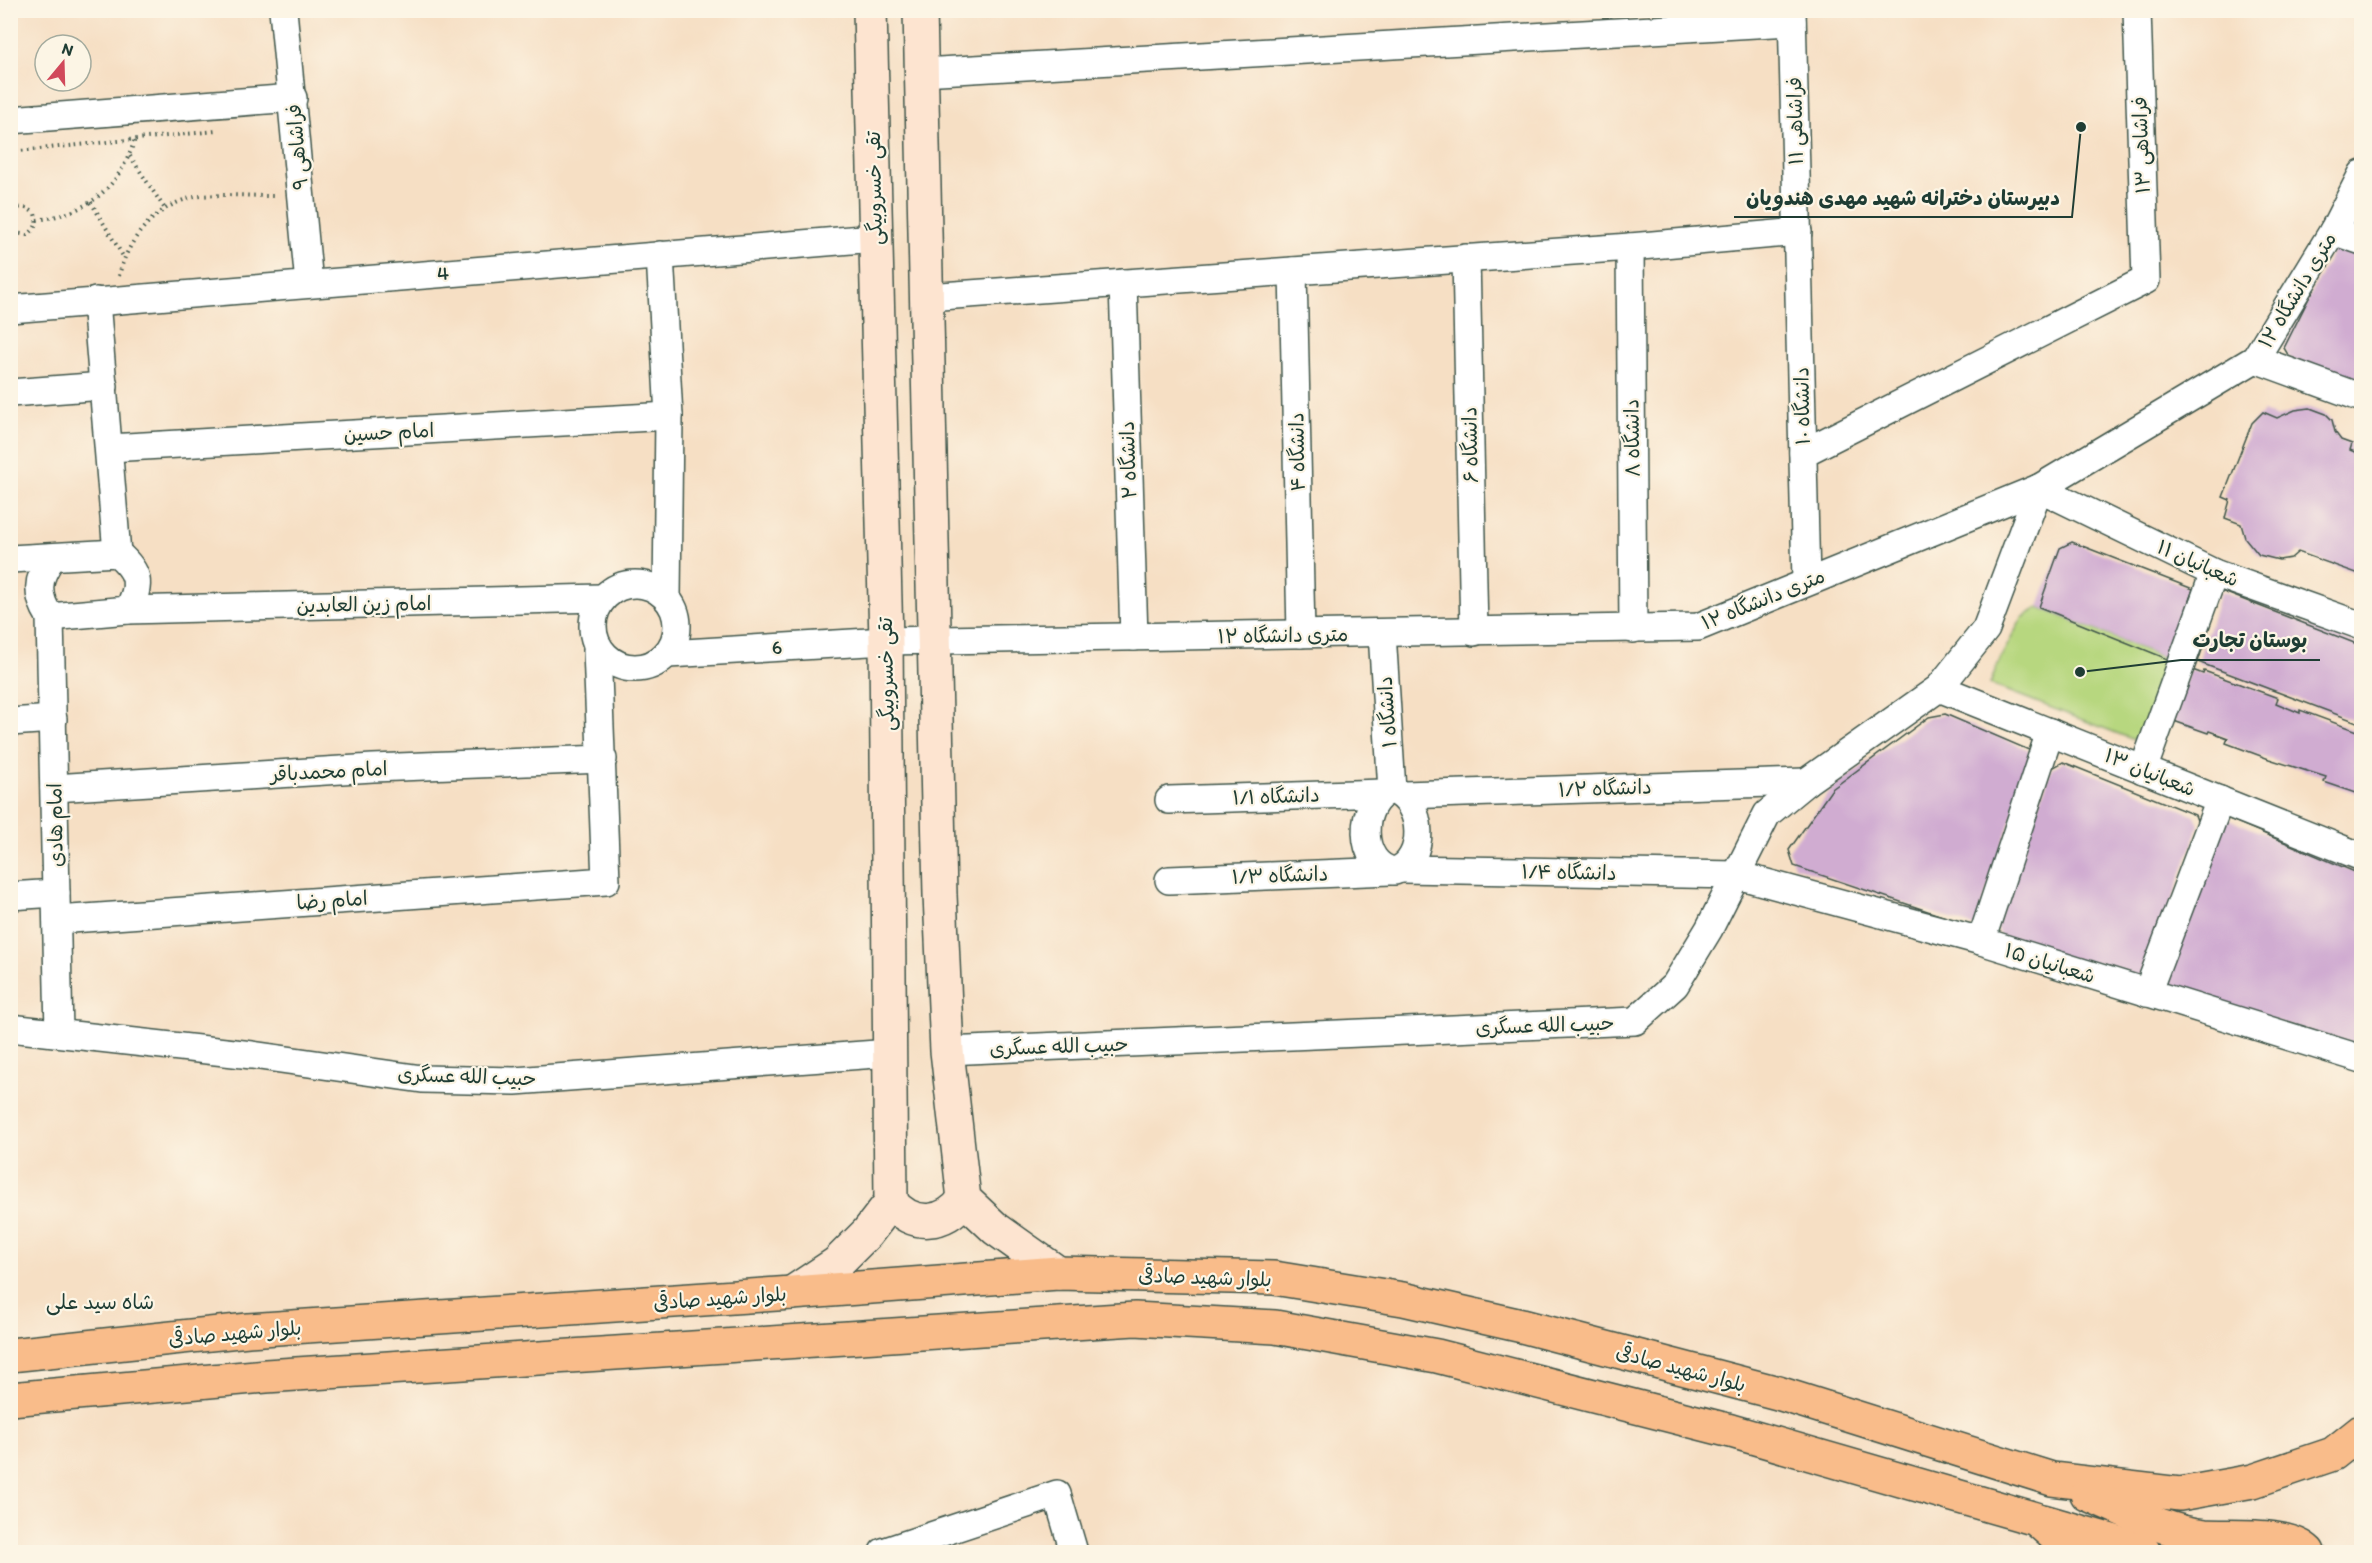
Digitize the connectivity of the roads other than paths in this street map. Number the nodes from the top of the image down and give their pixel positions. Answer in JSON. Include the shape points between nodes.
{"nodes":[{"id":1,"x":283,"y":10,"type":"edge"},
{"id":2,"x":870,"y":10,"type":"edge"},
{"id":3,"x":920,"y":10,"type":"edge"},
{"id":4,"x":2137,"y":10,"type":"edge"},
{"id":5,"x":1792,"y":16,"type":"edge"},
{"id":6,"x":922,"y":72,"type":"junction"},
{"id":7,"x":292,"y":98,"type":"junction"},
{"id":8,"x":10,"y":120,"type":"edge"},
{"id":9,"x":2361,"y":174,"type":"edge"},
{"id":10,"x":2333,"y":231,"type":"junction"},
{"id":11,"x":1798,"y":232,"type":"junction"},
{"id":12,"x":875,"y":238,"type":"junction"},
{"id":13,"x":2361,"y":241,"type":"edge"},
{"id":14,"x":1630,"y":247,"type":"junction"},
{"id":15,"x":660,"y":255,"type":"junction"},
{"id":16,"x":1466,"y":258,"type":"junction"},
{"id":17,"x":1293,"y":271,"type":"junction"},
{"id":18,"x":1123,"y":283,"type":"junction"},
{"id":19,"x":309,"y":284,"type":"junction"},
{"id":20,"x":927,"y":297,"type":"junction"},
{"id":21,"x":96,"y":302,"type":"junction"},
{"id":22,"x":10,"y":309,"type":"edge"},
{"id":23,"x":2255,"y":359,"type":"junction"},
{"id":24,"x":104,"y":386,"type":"junction"},
{"id":25,"x":10,"y":393,"type":"edge"},
{"id":26,"x":2361,"y":398,"type":"edge"},
{"id":27,"x":669,"y":416,"type":"junction"},
{"id":28,"x":109,"y":448,"type":"junction"},
{"id":29,"x":1803,"y":453,"type":"junction"},
{"id":30,"x":2039,"y":488,"type":"junction"},
{"id":31,"x":117,"y":553,"type":"junction"},
{"id":32,"x":52,"y":558,"type":"junction"},
{"id":33,"x":10,"y":560,"type":"edge"},
{"id":34,"x":2214,"y":573,"type":"junction"},
{"id":35,"x":1806,"y":581,"type":"junction"},
{"id":36,"x":601,"y":598,"type":"junction"},
{"id":37,"x":667,"y":598,"type":"junction"},
{"id":38,"x":128,"y":610,"type":"junction"},
{"id":39,"x":51,"y":617,"type":"junction"},
{"id":40,"x":2361,"y":626,"type":"edge"},
{"id":41,"x":1633,"y":629,"type":"junction"},
{"id":42,"x":1474,"y":632,"type":"junction"},
{"id":43,"x":1382,"y":633,"type":"junction"},
{"id":44,"x":1301,"y":634,"type":"junction"},
{"id":45,"x":1134,"y":637,"type":"junction"},
{"id":46,"x":934,"y":640,"type":"junction"},
{"id":47,"x":886,"y":641,"type":"junction"},
{"id":48,"x":597,"y":650,"type":"junction"},
{"id":49,"x":668,"y":654,"type":"junction"},
{"id":50,"x":1939,"y":688,"type":"junction"},
{"id":51,"x":53,"y":719,"type":"junction"},
{"id":52,"x":10,"y":722,"type":"edge"},
{"id":53,"x":2050,"y":732,"type":"junction"},
{"id":54,"x":603,"y":759,"type":"junction"},
{"id":55,"x":2143,"y":770,"type":"junction"},
{"id":56,"x":1806,"y":782,"type":"junction"},
{"id":57,"x":54,"y":788,"type":"junction"},
{"id":58,"x":1393,"y":793,"type":"junction"},
{"id":59,"x":1169,"y":800,"type":"dead end"},
{"id":60,"x":2220,"y":800,"type":"junction"},
{"id":61,"x":2361,"y":857,"type":"edge"},
{"id":62,"x":1396,"y":870,"type":"junction"},
{"id":63,"x":1737,"y":875,"type":"junction"},
{"id":64,"x":1169,"y":880,"type":"dead end"},
{"id":65,"x":56,"y":893,"type":"junction"},
{"id":66,"x":10,"y":896,"type":"edge"},
{"id":67,"x":57,"y":920,"type":"junction"},
{"id":68,"x":1981,"y":941,"type":"junction"},
{"id":69,"x":2147,"y":993,"type":"junction"},
{"id":70,"x":10,"y":1028,"type":"edge"},
{"id":71,"x":59,"y":1033,"type":"junction"},
{"id":72,"x":947,"y":1051,"type":"junction"},
{"id":73,"x":890,"y":1053,"type":"junction"},
{"id":74,"x":2361,"y":1059,"type":"edge"},
{"id":75,"x":964,"y":1199,"type":"junction"},
{"id":76,"x":891,"y":1202,"type":"junction"},
{"id":77,"x":1058,"y":1273,"type":"junction"},
{"id":78,"x":792,"y":1293,"type":"junction"},
{"id":79,"x":10,"y":1355,"type":"edge"},
{"id":80,"x":10,"y":1399,"type":"edge"},
{"id":81,"x":2361,"y":1431,"type":"edge"},
{"id":82,"x":2052,"y":1479,"type":"junction"},
{"id":83,"x":2036,"y":1519,"type":"junction"},
{"id":84,"x":896,"y":1550,"type":"edge"},
{"id":85,"x":1074,"y":1552,"type":"edge"},
{"id":86,"x":2073,"y":1552,"type":"edge"},
{"id":87,"x":2144,"y":1552,"type":"edge"},
{"id":88,"x":2308,"y":1552,"type":"edge"}],
"edges":[{"from":1,"to":7,"type":"street","name":"فراشاهی ۹"},
{"from":2,"to":12,"type":"main road","name":"تقی خسروبیگی"},
{"from":3,"to":6,"type":"main road"},
{"from":4,"to":29,"type":"street","name":"فراشاهی ۱۳","via":[[2146,280]]},
{"from":5,"to":6,"type":"street"},
{"from":5,"to":11,"type":"street","name":"فراشاهی ۱۱"},
{"from":6,"to":20,"type":"main road"},
{"from":7,"to":8,"type":"street"},
{"from":7,"to":19,"type":"street","name":"فراشاهی ۹"},
{"from":9,"to":10,"type":"street","name":"۱۲ متری دانشگاه"},
{"from":10,"to":13,"type":"street"},
{"from":10,"to":23,"type":"street","name":"۱۲ متری دانشگاه"},
{"from":11,"to":14,"type":"street"},
{"from":11,"to":29,"type":"street","name":"دانشگاه ۱۰"},
{"from":12,"to":15,"type":"street","name":"4"},
{"from":12,"to":47,"type":"main road","name":"تقی خسروبیگی"},
{"from":14,"to":16,"type":"street"},
{"from":14,"to":41,"type":"street","name":"دانشگاه ۸"},
{"from":15,"to":19,"type":"street","name":"4"},
{"from":15,"to":27,"type":"street"},
{"from":16,"to":17,"type":"street"},
{"from":16,"to":42,"type":"street","name":"دانشگاه ۶"},
{"from":17,"to":18,"type":"street"},
{"from":17,"to":44,"type":"street","name":"دانشگاه ۴"},
{"from":18,"to":20,"type":"street"},
{"from":18,"to":45,"type":"street","name":"دانشگاه ۲"},
{"from":19,"to":21,"type":"street","name":"4"},
{"from":20,"to":46,"type":"main road"},
{"from":21,"to":22,"type":"street","name":"4"},
{"from":21,"to":24,"type":"street"},
{"from":23,"to":26,"type":"street"},
{"from":23,"to":30,"type":"street","name":"۱۲ متری دانشگاه"},
{"from":24,"to":25,"type":"street"},
{"from":24,"to":28,"type":"street"},
{"from":27,"to":28,"type":"street","name":"امام حسین"},
{"from":27,"to":37,"type":"street"},
{"from":28,"to":31,"type":"street"},
{"from":29,"to":35,"type":"street","name":"دانشگاه ۱۰"},
{"from":30,"to":34,"type":"street","name":"شعبانیان ۱۱"},
{"from":30,"to":35,"type":"street","name":"۱۲ متری دانشگاه"},
{"from":30,"to":50,"type":"street","name":"حبیب الله عسگری","via":[[1986,628]]},
{"from":31,"to":32,"type":"street"},
{"from":31,"to":38,"type":"street","via":[[130,564],[138,579]]},
{"from":32,"to":33,"type":"street"},
{"from":32,"to":39,"type":"street","via":[[39,587]]},
{"from":34,"to":40,"type":"street","name":"شعبانیان ۱۱"},
{"from":34,"to":55,"type":"street"},
{"from":35,"to":41,"type":"street","name":"۱۲ متری دانشگاه","via":[[1698,627]]},
{"from":36,"to":37,"type":"street","via":[[622,585],[646,585]]},
{"from":36,"to":38,"type":"street","name":"امام زین العابدین"},
{"from":36,"to":48,"type":"street","via":[[591,624]]},
{"from":37,"to":49,"type":"street","via":[[678,620],[676,638]]},
{"from":38,"to":39,"type":"street","name":"امام زین العابدین"},
{"from":39,"to":51,"type":"street","name":"امام هادی"},
{"from":41,"to":42,"type":"street","name":"۱۲ متری دانشگاه"},
{"from":42,"to":43,"type":"street","name":"۱۲ متری دانشگاه"},
{"from":43,"to":44,"type":"street","name":"۱۲ متری دانشگاه"},
{"from":43,"to":58,"type":"street","name":"دانشگاه ۱"},
{"from":44,"to":45,"type":"street","name":"۱۲ متری دانشگاه"},
{"from":45,"to":46,"type":"street","name":"۱۲ متری دانشگاه"},
{"from":46,"to":47,"type":"street","name":"6"},
{"from":46,"to":72,"type":"main road"},
{"from":47,"to":49,"type":"street","name":"6"},
{"from":47,"to":73,"type":"main road","name":"تقی خسروبیگی"},
{"from":48,"to":49,"type":"street","via":[[619,667],[645,668]]},
{"from":48,"to":54,"type":"street"},
{"from":50,"to":53,"type":"street","name":"شعبانیان ۱۳"},
{"from":50,"to":56,"type":"street","name":"حبیب الله عسگری"},
{"from":51,"to":52,"type":"street"},
{"from":51,"to":57,"type":"street","name":"امام هادی"},
{"from":53,"to":55,"type":"street","name":"شعبانیان ۱۳"},
{"from":53,"to":68,"type":"street"},
{"from":54,"to":57,"type":"street","name":"امام محمدباقر","via":[[373,768]]},
{"from":54,"to":67,"type":"street","name":"امام رضا","via":[[606,880]]},
{"from":55,"to":60,"type":"street","name":"شعبانیان ۱۳"},
{"from":56,"to":58,"type":"street","name":"دانشگاه ۱/۲"},
{"from":56,"to":63,"type":"street","name":"حبیب الله عسگری","via":[[1767,813]]},
{"from":57,"to":65,"type":"street","name":"امام هادی"},
{"from":58,"to":59,"type":"street","name":"دانشگاه ۱/۱"},
{"from":58,"to":62,"type":"street","via":[[1416,812],[1418,824],[1413,852]]},
{"from":58,"to":62,"type":"street","via":[[1370,811],[1366,825],[1372,856],[1381,866]]},
{"from":60,"to":61,"type":"street","name":"شعبانیان ۱۳"},
{"from":60,"to":69,"type":"street"},
{"from":62,"to":63,"type":"street","name":"دانشگاه ۱/۴"},
{"from":62,"to":64,"type":"street","name":"دانشگاه ۱/۳"},
{"from":63,"to":68,"type":"street","name":"شعبانیان ۱۵"},
{"from":63,"to":72,"type":"street","name":"حبیب الله عسگری","via":[[1675,985],[1635,1021]]},
{"from":65,"to":66,"type":"street"},
{"from":65,"to":67,"type":"street","name":"امام هادی"},
{"from":67,"to":71,"type":"street","name":"امام هادی"},
{"from":68,"to":69,"type":"street","name":"شعبانیان ۱۵"},
{"from":69,"to":74,"type":"street","name":"شعبانیان ۱۵"},
{"from":70,"to":71,"type":"street","name":"حبیب الله عسگری"},
{"from":71,"to":73,"type":"street","name":"حبیب الله عسگری","via":[[422,1079],[515,1081]]},
{"from":72,"to":75,"type":"main road"},
{"from":73,"to":76,"type":"main road","name":"تقی خسروبیگی"},
{"from":75,"to":76,"type":"main road","via":[[949,1214],[929,1221],[907,1217]]},
{"from":75,"to":77,"type":"main road","via":[[996,1229]]},
{"from":76,"to":78,"type":"main road","via":[[837,1263]]},
{"from":77,"to":78,"type":"main road","name":"بلوار شهید صادقی"},
{"from":77,"to":82,"type":"main road","name":"بلوار شهید صادقی","via":[[1274,1278],[1403,1299],[1778,1393]]},
{"from":78,"to":79,"type":"main road","name":"بلوار شهید صادقی","via":[[248,1330]]},
{"from":80,"to":83,"type":"main road","via":[[266,1376],[1146,1319],[1275,1327],[1437,1356],[1731,1431]]},
{"from":81,"to":82,"type":"main road","name":"بلوار شهید صادقی","via":[[2333,1454],[2253,1481],[2180,1494]]},
{"from":82,"to":88,"type":"main road","via":[[2164,1526],[2203,1536],[2286,1541]]},
{"from":83,"to":86,"type":"main road"},
{"from":83,"to":87,"type":"main road"},
{"from":84,"to":85,"type":"street","via":[[1057,1494]]}]}
